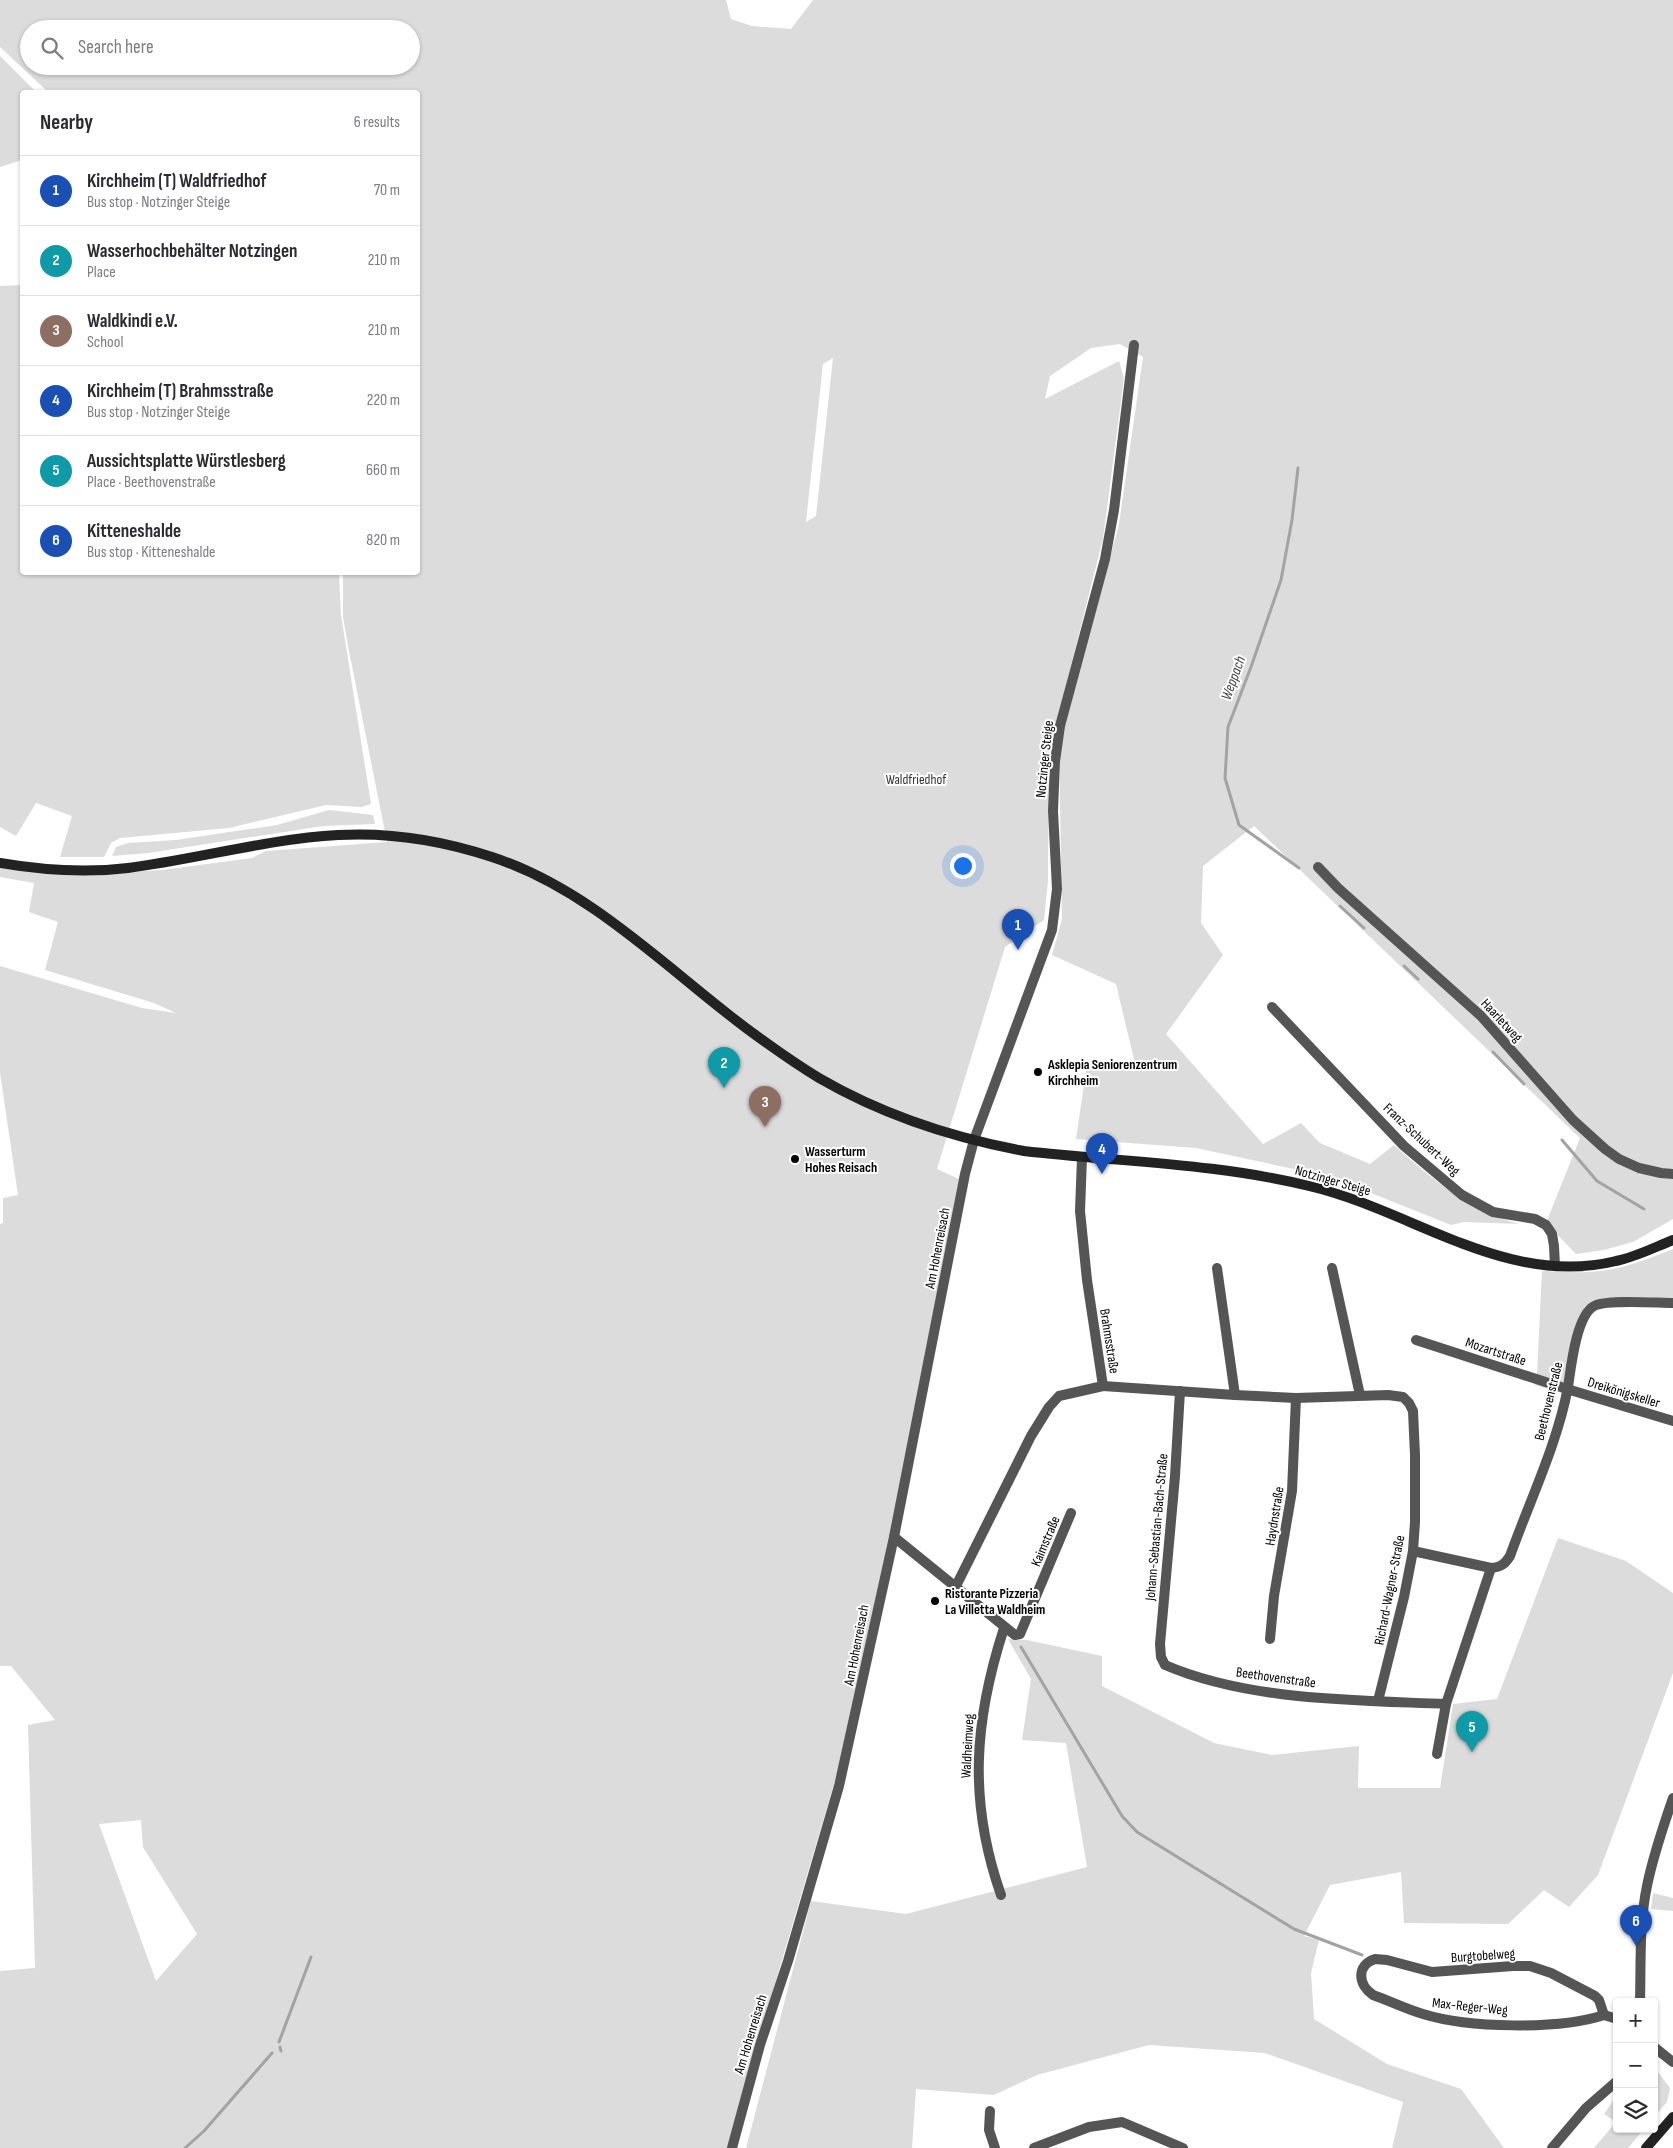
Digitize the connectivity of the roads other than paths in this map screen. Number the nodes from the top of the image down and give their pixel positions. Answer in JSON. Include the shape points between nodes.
{"nodes":[{"id":1,"x":1134,"y":345,"type":"dead end"},
{"id":2,"x":0,"y":863,"type":"edge"},
{"id":3,"x":1318,"y":867,"type":"dead end"},
{"id":4,"x":1272,"y":1007,"type":"dead end"},
{"id":5,"x":974,"y":1140,"type":"junction"},
{"id":6,"x":1082,"y":1158,"type":"junction"},
{"id":7,"x":1673,"y":1174,"type":"edge"},
{"id":8,"x":1673,"y":1240,"type":"edge"},
{"id":9,"x":1555,"y":1266,"type":"junction"},
{"id":10,"x":1217,"y":1268,"type":"dead end"},
{"id":11,"x":1332,"y":1268,"type":"dead end"},
{"id":12,"x":1673,"y":1303,"type":"edge"},
{"id":13,"x":1416,"y":1340,"type":"dead end"},
{"id":14,"x":1103,"y":1386,"type":"junction"},
{"id":15,"x":1567,"y":1389,"type":"junction"},
{"id":16,"x":1180,"y":1391,"type":"junction"},
{"id":17,"x":1235,"y":1395,"type":"junction"},
{"id":18,"x":1360,"y":1395,"type":"junction"},
{"id":19,"x":1296,"y":1398,"type":"junction"},
{"id":20,"x":1673,"y":1421,"type":"edge"},
{"id":21,"x":1071,"y":1513,"type":"dead end"},
{"id":22,"x":894,"y":1538,"type":"junction"},
{"id":23,"x":1413,"y":1551,"type":"junction"},
{"id":24,"x":1491,"y":1568,"type":"junction"},
{"id":25,"x":954,"y":1588,"type":"junction"},
{"id":26,"x":1004,"y":1628,"type":"junction"},
{"id":27,"x":1270,"y":1639,"type":"dead end"},
{"id":28,"x":1165,"y":1664,"type":"joint"},
{"id":29,"x":1378,"y":1701,"type":"junction"},
{"id":30,"x":1446,"y":1704,"type":"junction"},
{"id":31,"x":1437,"y":1754,"type":"dead end"},
{"id":32,"x":1673,"y":1798,"type":"edge"},
{"id":33,"x":1002,"y":1895,"type":"dead end"},
{"id":34,"x":1365,"y":1964,"type":"joint"},
{"id":35,"x":1640,"y":1998,"type":"edge"},
{"id":36,"x":1604,"y":2015,"type":"junction"},
{"id":37,"x":1613,"y":2018,"type":"edge"},
{"id":38,"x":1658,"y":2050,"type":"edge"},
{"id":39,"x":1673,"y":2062,"type":"edge"},
{"id":40,"x":1613,"y":2084,"type":"edge"},
{"id":41,"x":990,"y":2112,"type":"dead end"},
{"id":42,"x":1672,"y":2119,"type":"edge"},
{"id":43,"x":732,"y":2148,"type":"edge"},
{"id":44,"x":995,"y":2148,"type":"edge"},
{"id":45,"x":1034,"y":2148,"type":"edge"},
{"id":46,"x":1183,"y":2148,"type":"edge"},
{"id":47,"x":1552,"y":2148,"type":"edge"},
{"id":48,"x":1646,"y":2148,"type":"edge"}],
"edges":[{"from":1,"to":5,"type":"street","name":"Notzinger Steige","via":[[1105,559],[1058,734],[1053,812],[1057,889],[1052,930]]},
{"from":2,"to":5,"type":"main road","name":"Notzinger Steige","via":[[66,870],[125,868],[282,841],[338,835],[421,838],[461,848],[521,868],[593,908],[777,1051],[818,1078],[885,1110]]},
{"from":3,"to":7,"type":"street","name":"Haarletweg","via":[[1481,1016],[1573,1120],[1605,1149],[1639,1168]]},
{"from":4,"to":9,"type":"street","name":"Franz-Schubert-Weg","via":[[1404,1146],[1462,1195],[1493,1212],[1546,1225],[1552,1234]]},
{"from":5,"to":6,"type":"main road","name":"Notzinger Steige","via":[[1024,1151]]},
{"from":5,"to":22,"type":"street","name":"Am Hohenreisach"},
{"from":6,"to":9,"type":"main road","name":"Notzinger Steige","via":[[1228,1171],[1309,1186],[1376,1207],[1496,1256]]},
{"from":6,"to":14,"type":"street","name":"Brahmsstraße","via":[[1080,1211]]},
{"from":8,"to":9,"type":"main road","name":"Notzinger Steige","via":[[1617,1261],[1589,1266]]},
{"from":10,"to":17,"type":"street"},
{"from":11,"to":18,"type":"street"},
{"from":12,"to":15,"type":"street","name":"Beethovenstraße","via":[[1625,1302],[1594,1306],[1582,1320]]},
{"from":13,"to":15,"type":"street","name":"Mozartstraße"},
{"from":14,"to":16,"type":"street"},
{"from":14,"to":25,"type":"street","name":"Brahmsstraße","via":[[1059,1396],[1049,1407]]},
{"from":15,"to":20,"type":"street","name":"Dreikönigskeller"},
{"from":15,"to":24,"type":"street","name":"Beethovenstraße","via":[[1554,1440],[1510,1556],[1498,1568]]},
{"from":16,"to":17,"type":"street"},
{"from":16,"to":28,"type":"street","name":"Johann-Sebastian-Bach-Straße","via":[[1176,1476],[1160,1644]]},
{"from":17,"to":19,"type":"street"},
{"from":18,"to":19,"type":"street"},
{"from":18,"to":23,"type":"street","name":"Richard-Wagner-Straße","via":[[1403,1397],[1413,1411]]},
{"from":19,"to":27,"type":"street","name":"Haydnstraße","via":[[1292,1491]]},
{"from":21,"to":26,"type":"street","name":"Kaimstraße","via":[[1020,1634],[1015,1635]]},
{"from":22,"to":25,"type":"street","via":[[940,1573]]},
{"from":22,"to":43,"type":"street","name":"Am Hohenreisach","via":[[839,1786]]},
{"from":23,"to":24,"type":"street"},
{"from":23,"to":29,"type":"street","name":"Richard-Wagner-Straße"},
{"from":24,"to":30,"type":"street"},
{"from":25,"to":26,"type":"street"},
{"from":26,"to":33,"type":"street","name":"Waldheimweg","via":[[986,1695],[977,1761],[986,1842]]},
{"from":28,"to":29,"type":"street","name":"Beethovenstraße","via":[[1199,1677],[1268,1691]]},
{"from":29,"to":30,"type":"street","name":"Beethovenstraße"},
{"from":30,"to":31,"type":"street"},
{"from":32,"to":35,"type":"street","via":[[1647,1888],[1642,1925]]},
{"from":34,"to":36,"type":"street","name":"Burgtobelweg","via":[[1376,1959],[1387,1960],[1432,1972],[1536,1967],[1595,1996]]},
{"from":34,"to":36,"type":"street","name":"Max-Reger-Weg","via":[[1360,1979],[1366,1991],[1424,2014],[1496,2024],[1571,2022]]},
{"from":36,"to":37,"type":"street"},
{"from":38,"to":39,"type":"street"},
{"from":40,"to":47,"type":"street","via":[[1586,2108]]},
{"from":41,"to":44,"type":"street","via":[[989,2130]]},
{"from":42,"to":48,"type":"main road"},
{"from":45,"to":46,"type":"street","via":[[1089,2127],[1117,2122]]}]}
